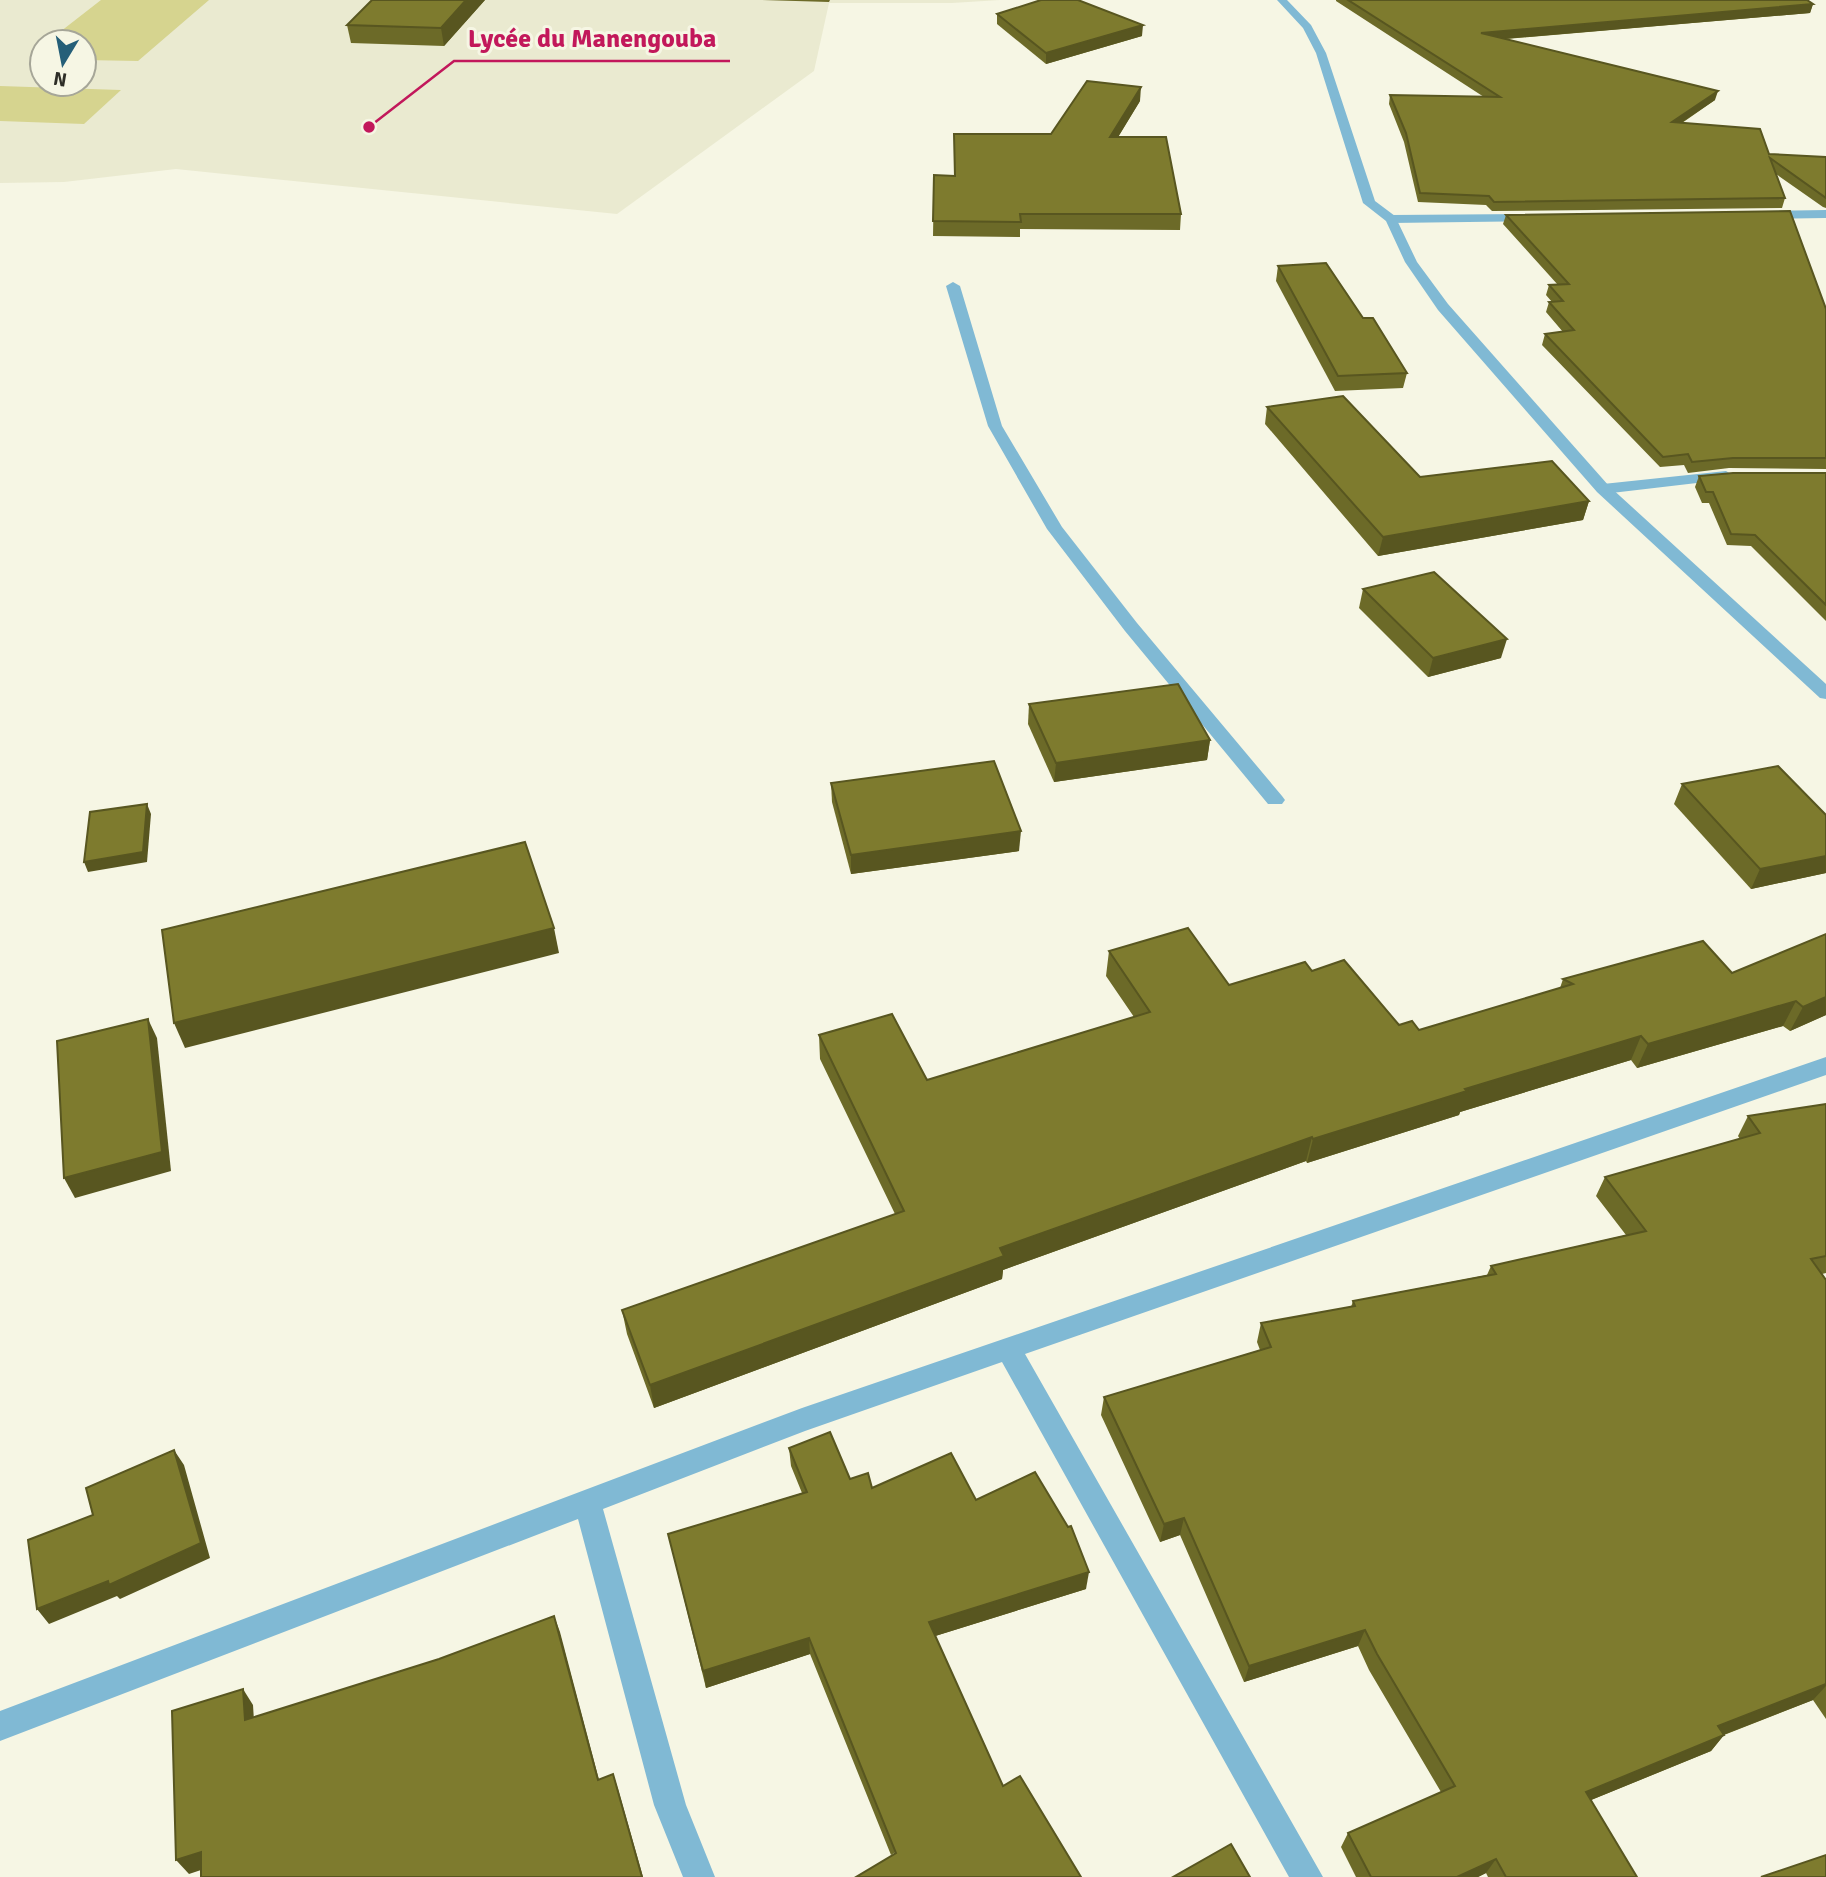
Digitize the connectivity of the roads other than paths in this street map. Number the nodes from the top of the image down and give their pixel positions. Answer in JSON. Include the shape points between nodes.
{"nodes":[{"id":1,"x":1282,"y":0,"type":"edge"},
{"id":2,"x":1826,"y":214,"type":"edge"},
{"id":3,"x":1758,"y":215,"type":"edge"},
{"id":4,"x":1541,"y":218,"type":"edge"},
{"id":5,"x":1391,"y":219,"type":"junction"},
{"id":6,"x":953,"y":286,"type":"dead end"},
{"id":7,"x":1743,"y":476,"type":"edge"},
{"id":8,"x":1603,"y":489,"type":"junction"},
{"id":9,"x":1826,"y":694,"type":"edge"},
{"id":10,"x":1275,"y":800,"type":"dead end"},
{"id":11,"x":1826,"y":1066,"type":"edge"},
{"id":12,"x":1009,"y":1350,"type":"junction"},
{"id":13,"x":587,"y":1501,"type":"junction"},
{"id":14,"x":0,"y":1726,"type":"edge"},
{"id":15,"x":699,"y":1877,"type":"edge"},
{"id":16,"x":1307,"y":1877,"type":"edge"}],
"edges":[{"from":1,"to":5,"type":"street","via":[[1307,27],[1321,53],[1368,202]]},
{"from":2,"to":3,"type":"street"},
{"from":4,"to":5,"type":"street"},
{"from":5,"to":8,"type":"street","via":[[1410,262],[1443,307]]},
{"from":6,"to":10,"type":"street","via":[[995,426],[1055,529]]},
{"from":7,"to":8,"type":"street"},
{"from":8,"to":9,"type":"street"},
{"from":11,"to":12,"type":"street"},
{"from":12,"to":13,"type":"street","via":[[802,1420]]},
{"from":12,"to":16,"type":"street"},
{"from":13,"to":14,"type":"street"},
{"from":13,"to":15,"type":"street","via":[[670,1805]]}]}
